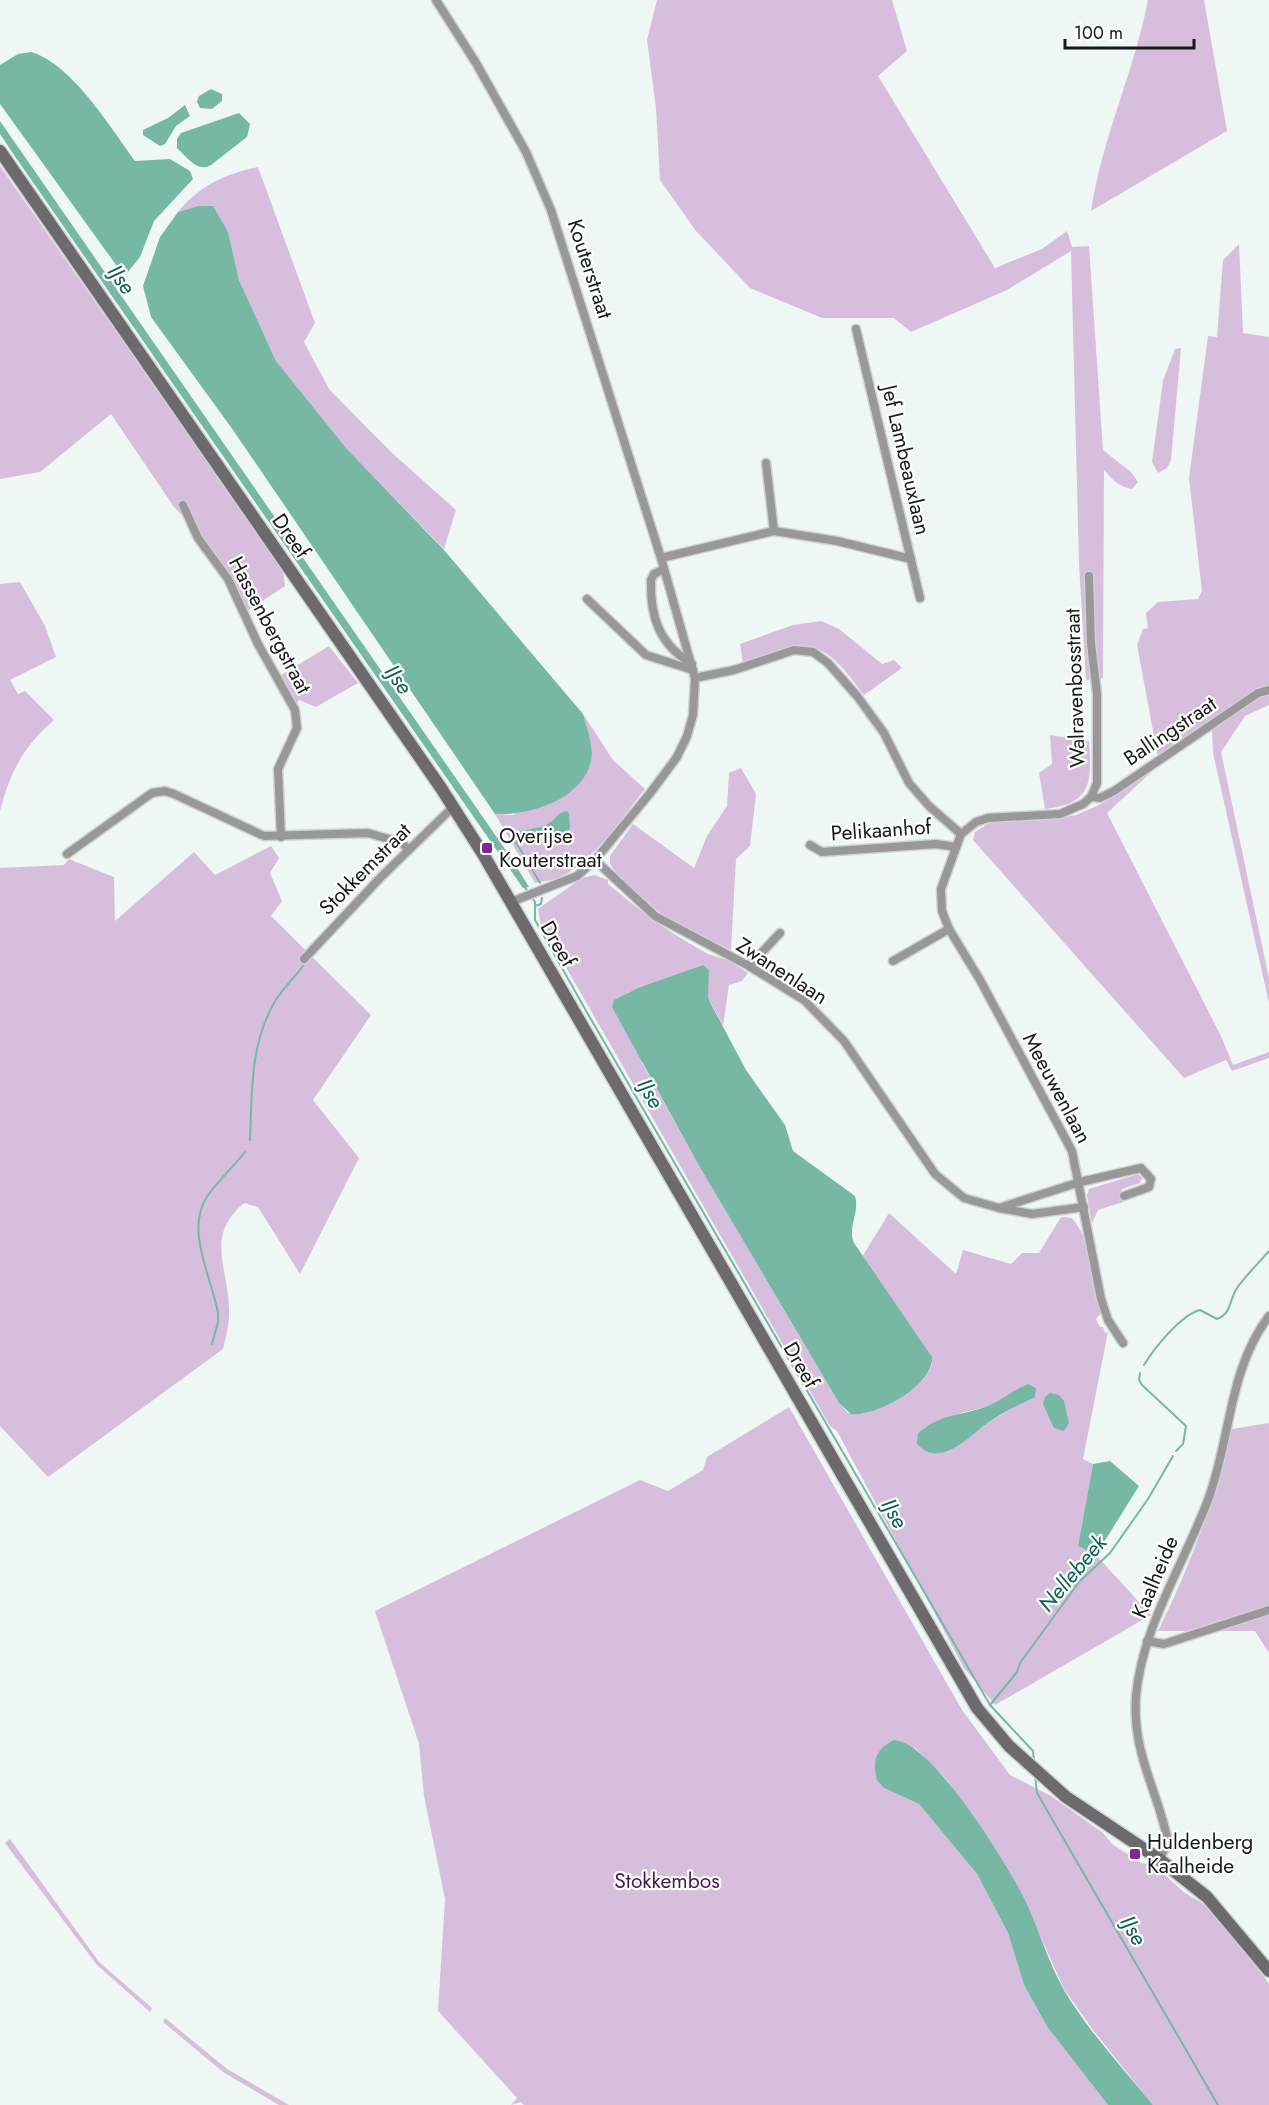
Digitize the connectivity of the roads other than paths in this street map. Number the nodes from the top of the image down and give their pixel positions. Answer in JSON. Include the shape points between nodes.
{"nodes":[{"id":1,"x":436,"y":0,"type":"edge"},
{"id":2,"x":0,"y":151,"type":"edge"},
{"id":3,"x":856,"y":329,"type":"dead end"},
{"id":4,"x":766,"y":463,"type":"dead end"},
{"id":5,"x":183,"y":505,"type":"dead end"},
{"id":6,"x":774,"y":531,"type":"junction"},
{"id":7,"x":661,"y":558,"type":"junction"},
{"id":8,"x":911,"y":559,"type":"junction"},
{"id":9,"x":664,"y":569,"type":"junction"},
{"id":10,"x":1089,"y":576,"type":"dead end"},
{"id":11,"x":920,"y":598,"type":"dead end"},
{"id":12,"x":587,"y":599,"type":"dead end"},
{"id":13,"x":693,"y":671,"type":"junction"},
{"id":14,"x":1269,"y":690,"type":"edge"},
{"id":15,"x":1091,"y":797,"type":"junction"},
{"id":16,"x":453,"y":807,"type":"junction"},
{"id":17,"x":962,"y":834,"type":"junction"},
{"id":18,"x":280,"y":837,"type":"junction"},
{"id":19,"x":810,"y":845,"type":"dead end"},
{"id":20,"x":956,"y":847,"type":"junction"},
{"id":21,"x":409,"y":850,"type":"junction"},
{"id":22,"x":67,"y":854,"type":"dead end"},
{"id":23,"x":595,"y":860,"type":"junction"},
{"id":24,"x":511,"y":902,"type":"junction"},
{"id":25,"x":949,"y":929,"type":"junction"},
{"id":26,"x":780,"y":933,"type":"dead end"},
{"id":27,"x":304,"y":959,"type":"dead end"},
{"id":28,"x":893,"y":961,"type":"dead end"},
{"id":29,"x":749,"y":966,"type":"junction"},
{"id":30,"x":1080,"y":1182,"type":"junction"},
{"id":31,"x":1124,"y":1196,"type":"dead end"},
{"id":32,"x":1084,"y":1207,"type":"junction"},
{"id":33,"x":999,"y":1208,"type":"junction"},
{"id":34,"x":1269,"y":1316,"type":"edge"},
{"id":35,"x":1123,"y":1343,"type":"dead end"},
{"id":36,"x":1269,"y":1610,"type":"edge"},
{"id":37,"x":1147,"y":1641,"type":"junction"},
{"id":38,"x":1159,"y":1859,"type":"junction"},
{"id":39,"x":1269,"y":1971,"type":"edge"}],
"edges":[{"from":1,"to":7,"type":"street","name":"Kouterstraat","via":[[526,152],[551,210]]},
{"from":2,"to":16,"type":"main road","name":"Dreef"},
{"from":3,"to":8,"type":"street","name":"Jef Lambeauxlaan"},
{"from":4,"to":6,"type":"street"},
{"from":5,"to":18,"type":"street","name":"Hassenbergstraat","via":[[198,538],[228,579],[295,710],[297,728],[278,769]]},
{"from":6,"to":7,"type":"street"},
{"from":6,"to":8,"type":"street"},
{"from":7,"to":9,"type":"street","name":"Kouterstraat"},
{"from":8,"to":11,"type":"street","name":"Jef Lambeauxlaan"},
{"from":9,"to":13,"type":"street","name":"Kouterstraat"},
{"from":9,"to":13,"type":"street","via":[[651,580],[655,621],[666,644]]},
{"from":10,"to":15,"type":"street","name":"Walravenbosstraat","via":[[1091,644],[1098,694],[1097,783]]},
{"from":12,"to":13,"type":"street","via":[[646,655]]},
{"from":13,"to":17,"type":"street","via":[[734,670],[794,650],[813,652],[857,696],[884,734],[909,783]]},
{"from":13,"to":23,"type":"street","name":"Kouterstraat","via":[[693,715],[683,746]]},
{"from":14,"to":15,"type":"street","name":"Ballingstraat","via":[[1258,693],[1114,791],[1100,798]]},
{"from":15,"to":17,"type":"street","name":"Ballingstraat","via":[[1060,814],[988,818]]},
{"from":16,"to":21,"type":"street","name":"Stokkemstraat"},
{"from":16,"to":24,"type":"main road","name":"Dreef"},
{"from":17,"to":20,"type":"street","name":"Meeuwenlaan"},
{"from":18,"to":21,"type":"street","via":[[368,833],[402,843]]},
{"from":18,"to":22,"type":"street","via":[[264,836],[174,794],[158,791]]},
{"from":19,"to":20,"type":"street","name":"Pelikaanhof","via":[[822,852],[936,844]]},
{"from":20,"to":25,"type":"street","name":"Meeuwenlaan","via":[[941,889],[940,901]]},
{"from":21,"to":27,"type":"street","name":"Stokkemstraat"},
{"from":23,"to":24,"type":"street","name":"Kouterstraat","via":[[577,876]]},
{"from":23,"to":29,"type":"street","name":"Zwanenlaan","via":[[655,916]]},
{"from":24,"to":38,"type":"main road","name":"Dreef","via":[[952,1669],[992,1727],[1044,1779]]},
{"from":25,"to":28,"type":"street"},
{"from":25,"to":30,"type":"street","name":"Meeuwenlaan","via":[[1061,1128]]},
{"from":26,"to":29,"type":"street"},
{"from":29,"to":33,"type":"street","name":"Zwanenlaan","via":[[804,1000],[844,1041],[935,1174],[964,1198]]},
{"from":30,"to":31,"type":"street","via":[[1141,1168],[1148,1173],[1149,1186]]},
{"from":30,"to":32,"type":"street","name":"Meeuwenlaan"},
{"from":30,"to":33,"type":"street"},
{"from":32,"to":33,"type":"street","name":"Zwanenlaan","via":[[1032,1214]]},
{"from":32,"to":35,"type":"street","name":"Meeuwenlaan","via":[[1101,1299],[1108,1320]]},
{"from":34,"to":37,"type":"street","name":"Kaalheide","via":[[1241,1369],[1209,1499]]},
{"from":36,"to":37,"type":"street","via":[[1164,1644]]},
{"from":37,"to":38,"type":"street","name":"Kaalheide","via":[[1136,1697],[1136,1723],[1148,1780],[1167,1837]]},
{"from":38,"to":39,"type":"main road","name":"Dreef","via":[[1207,1897]]}]}
